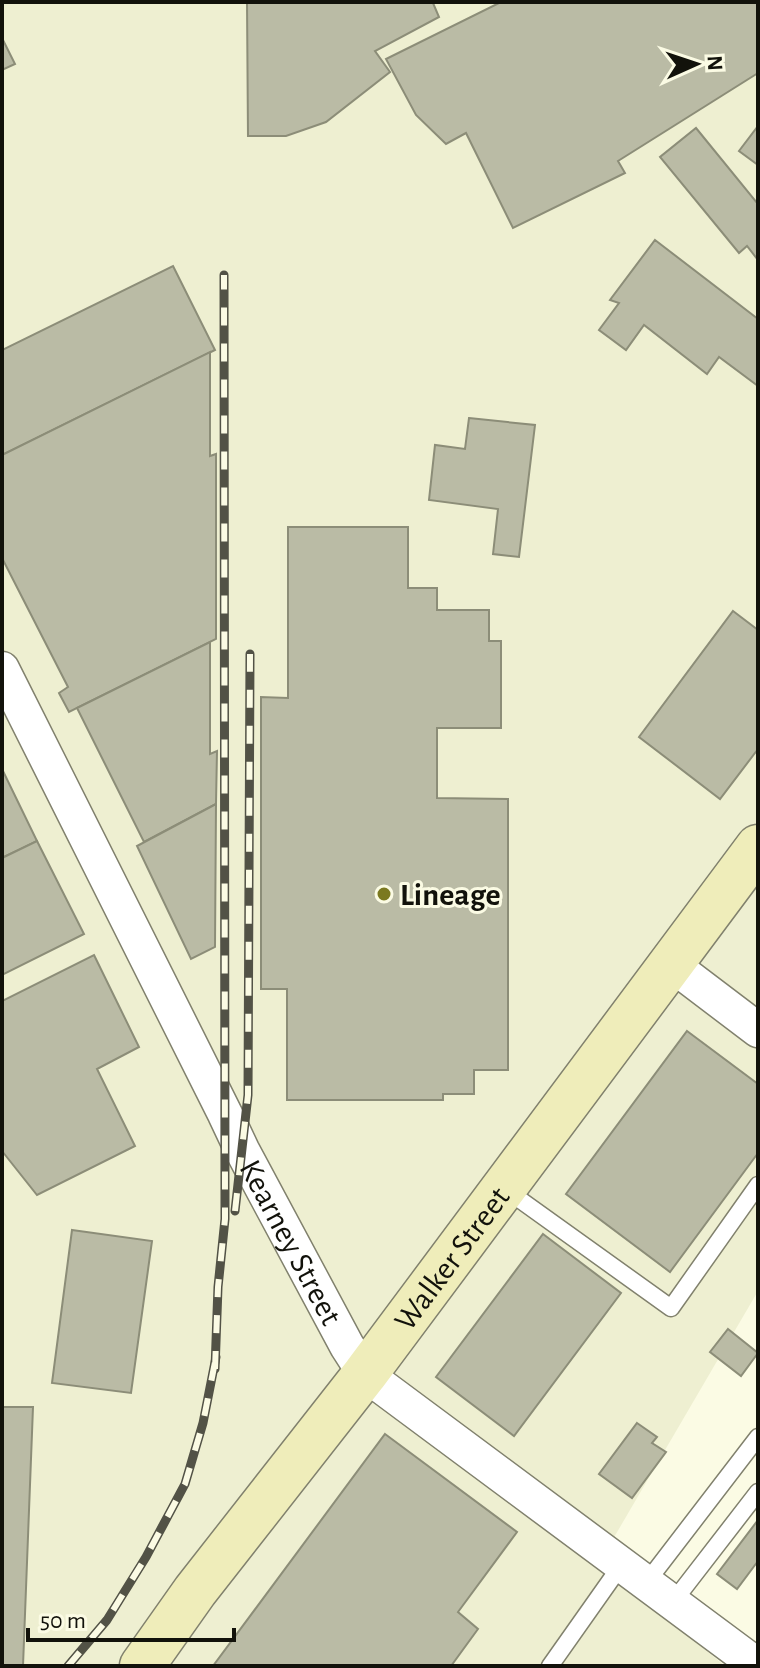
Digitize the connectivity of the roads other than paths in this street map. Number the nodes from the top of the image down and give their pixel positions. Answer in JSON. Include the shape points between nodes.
{"nodes":[{"id":1,"x":2,"y":669,"type":"edge"},
{"id":2,"x":758,"y":847,"type":"edge"},
{"id":3,"x":671,"y":964,"type":"junction"},
{"id":4,"x":758,"y":1030,"type":"edge"},
{"id":5,"x":758,"y":1185,"type":"edge"},
{"id":6,"x":504,"y":1188,"type":"junction"},
{"id":7,"x":365,"y":1374,"type":"junction"},
{"id":8,"x":758,"y":1437,"type":"edge"},
{"id":9,"x":758,"y":1492,"type":"edge"},
{"id":10,"x":647,"y":1583,"type":"junction"},
{"id":11,"x":142,"y":1666,"type":"edge"},
{"id":12,"x":550,"y":1666,"type":"edge"},
{"id":13,"x":758,"y":1666,"type":"edge"}],
"edges":[{"from":1,"to":7,"type":"street","name":"Kearney Street","via":[[242,1150]]},
{"from":2,"to":3,"type":"main road","name":"Walker Street"},
{"from":3,"to":4,"type":"street"},
{"from":3,"to":6,"type":"main road","name":"Walker Street"},
{"from":5,"to":6,"type":"lane","via":[[671,1308]]},
{"from":6,"to":7,"type":"main road","name":"Walker Street"},
{"from":7,"to":10,"type":"street","name":"Kearney Street"},
{"from":7,"to":11,"type":"main road","name":"Walker Street"},
{"from":8,"to":10,"type":"lane"},
{"from":9,"to":10,"type":"lane"},
{"from":10,"to":12,"type":"lane"},
{"from":10,"to":13,"type":"street","name":"Kearney Street"}]}
